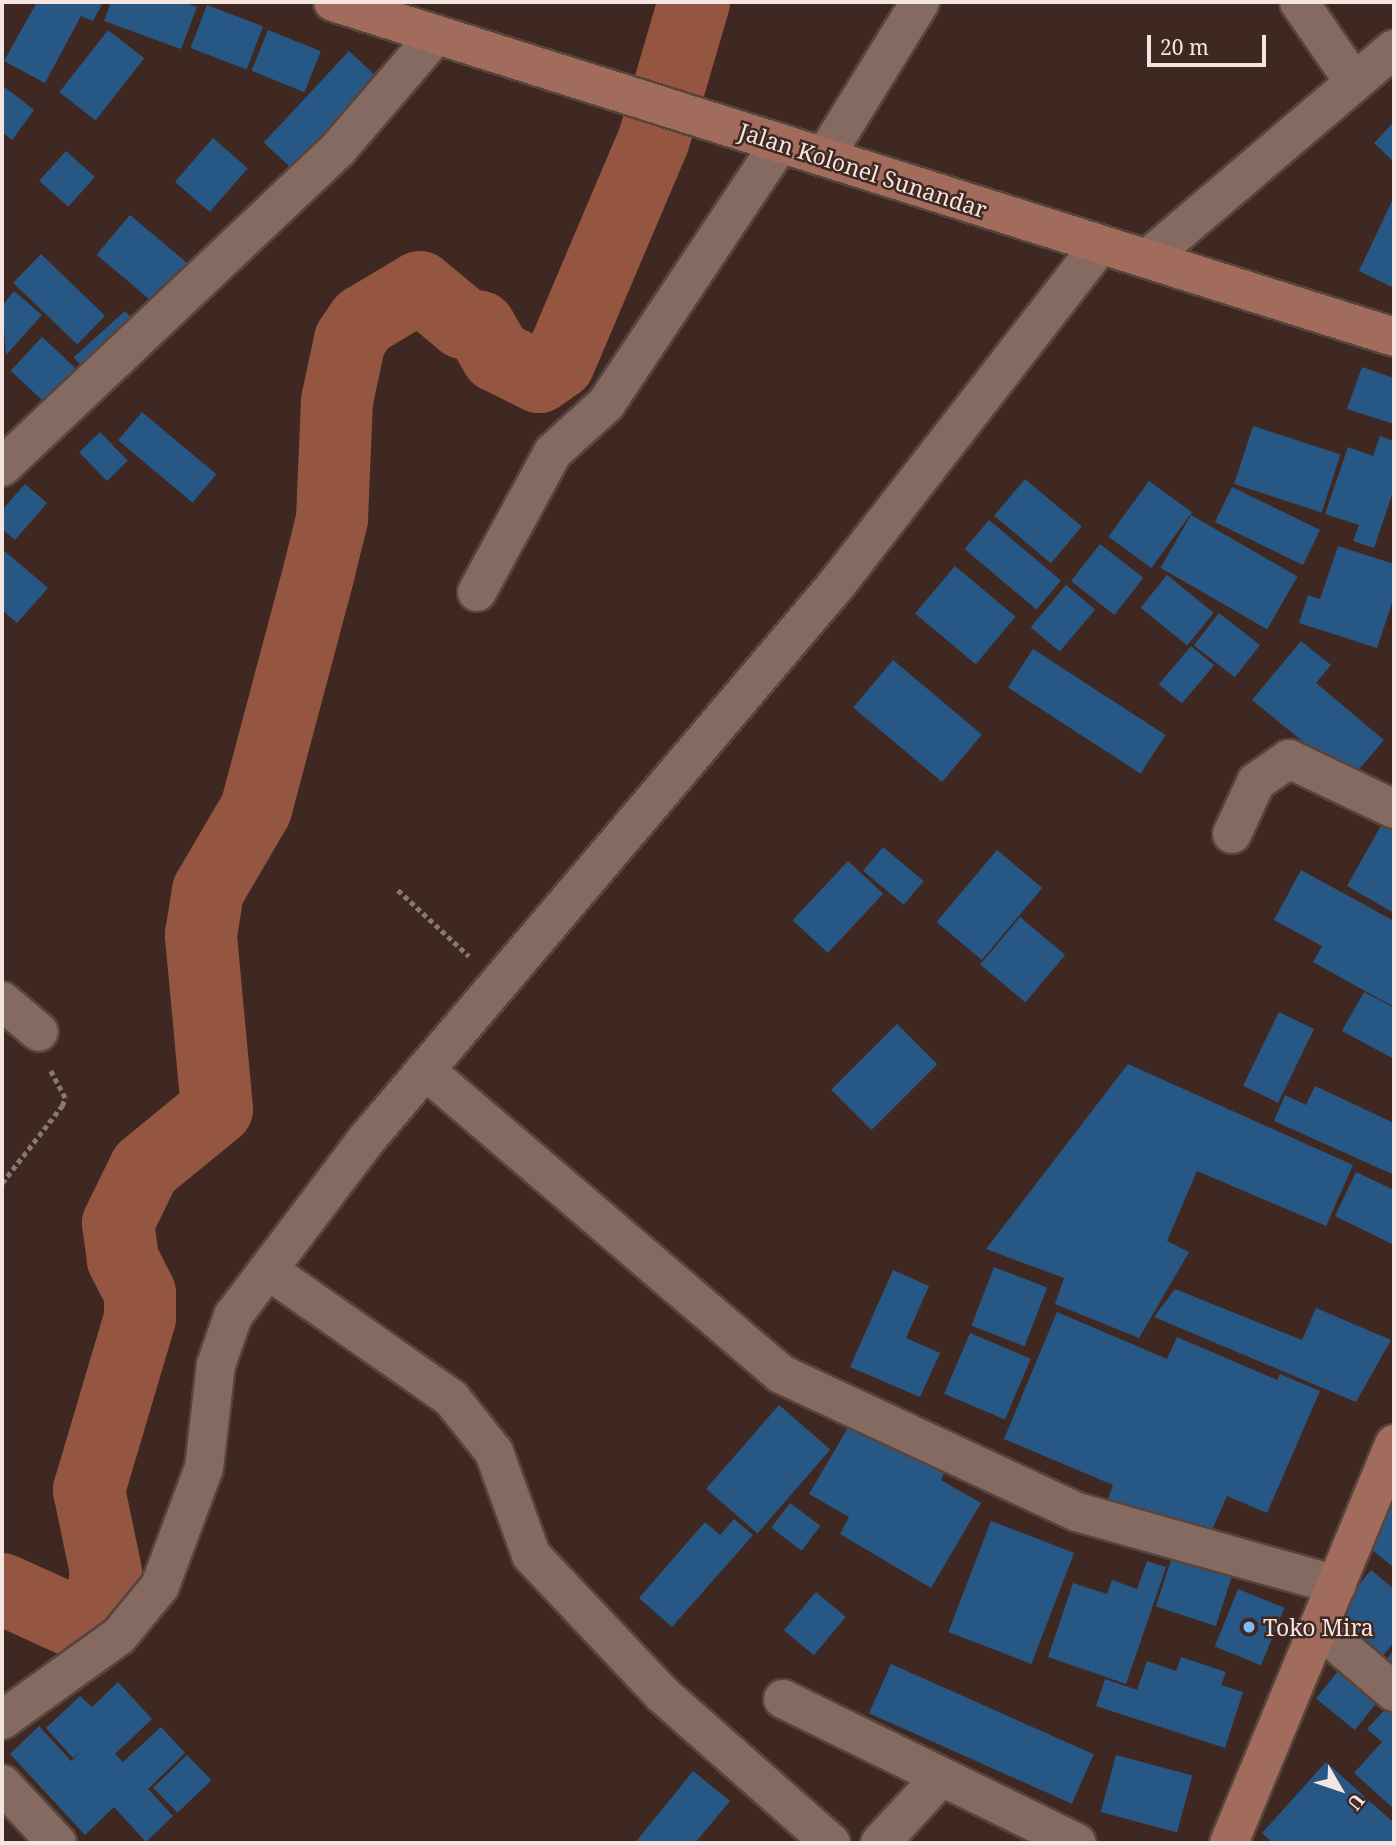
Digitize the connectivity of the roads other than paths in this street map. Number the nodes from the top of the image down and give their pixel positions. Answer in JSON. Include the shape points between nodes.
{"nodes":[{"id":1,"x":920,"y":2,"type":"edge"},
{"id":2,"x":1299,"y":2,"type":"edge"},
{"id":3,"x":358,"y":5,"type":"edge"},
{"id":4,"x":436,"y":35,"type":"junction"},
{"id":5,"x":1394,"y":49,"type":"edge"},
{"id":6,"x":1354,"y":82,"type":"junction"},
{"id":7,"x":780,"y":143,"type":"junction"},
{"id":8,"x":825,"y":156,"type":"junction"},
{"id":9,"x":1098,"y":247,"type":"junction"},
{"id":10,"x":1147,"y":259,"type":"junction"},
{"id":11,"x":1394,"y":337,"type":"edge"},
{"id":12,"x":2,"y":467,"type":"edge"},
{"id":13,"x":477,"y":592,"type":"dead end"},
{"id":14,"x":1394,"y":808,"type":"edge"},
{"id":15,"x":1231,"y":834,"type":"dead end"},
{"id":16,"x":2,"y":1001,"type":"edge"},
{"id":17,"x":39,"y":1032,"type":"road end"},
{"id":18,"x":425,"y":1070,"type":"junction"},
{"id":19,"x":268,"y":1269,"type":"junction"},
{"id":20,"x":1394,"y":1444,"type":"edge"},
{"id":21,"x":1337,"y":1585,"type":"junction"},
{"id":22,"x":1319,"y":1628,"type":"junction"},
{"id":23,"x":1394,"y":1692,"type":"edge"},
{"id":24,"x":783,"y":1699,"type":"dead end"},
{"id":25,"x":2,"y":1720,"type":"edge"},
{"id":26,"x":939,"y":1779,"type":"junction"},
{"id":27,"x":2,"y":1784,"type":"edge"},
{"id":28,"x":57,"y":1843,"type":"edge"},
{"id":29,"x":831,"y":1843,"type":"edge"},
{"id":30,"x":880,"y":1843,"type":"edge"},
{"id":31,"x":1076,"y":1843,"type":"edge"},
{"id":32,"x":1229,"y":1843,"type":"edge"}],
"edges":[{"from":1,"to":8,"type":"street"},
{"from":2,"to":6,"type":"street"},
{"from":3,"to":4,"type":"main road","name":"Jalan Kolonel Sunandar"},
{"from":4,"to":7,"type":"main road","name":"Jalan Kolonel Sunandar"},
{"from":4,"to":12,"type":"street","via":[[341,147]]},
{"from":5,"to":6,"type":"street"},
{"from":6,"to":10,"type":"street"},
{"from":7,"to":8,"type":"main road","name":"Jalan Kolonel Sunandar"},
{"from":7,"to":13,"type":"street","via":[[606,404],[553,452]]},
{"from":8,"to":9,"type":"main road","name":"Jalan Kolonel Sunandar"},
{"from":9,"to":10,"type":"main road","name":"Jalan Kolonel Sunandar"},
{"from":9,"to":18,"type":"street","via":[[837,584]]},
{"from":10,"to":11,"type":"main road","name":"Jalan Kolonel Sunandar"},
{"from":14,"to":15,"type":"street","via":[[1289,759],[1255,782]]},
{"from":16,"to":17,"type":"street"},
{"from":18,"to":19,"type":"street"},
{"from":18,"to":21,"type":"street","via":[[781,1374],[1077,1512]]},
{"from":19,"to":25,"type":"street","via":[[222,1342],[204,1468],[160,1586],[119,1636]]},
{"from":19,"to":29,"type":"street","via":[[451,1398],[494,1452],[531,1556],[662,1694]]},
{"from":20,"to":21,"type":"main road"},
{"from":21,"to":22,"type":"main road"},
{"from":22,"to":23,"type":"street"},
{"from":22,"to":32,"type":"main road"},
{"from":24,"to":26,"type":"street"},
{"from":26,"to":30,"type":"street"},
{"from":26,"to":31,"type":"street"},
{"from":27,"to":28,"type":"street"}]}
